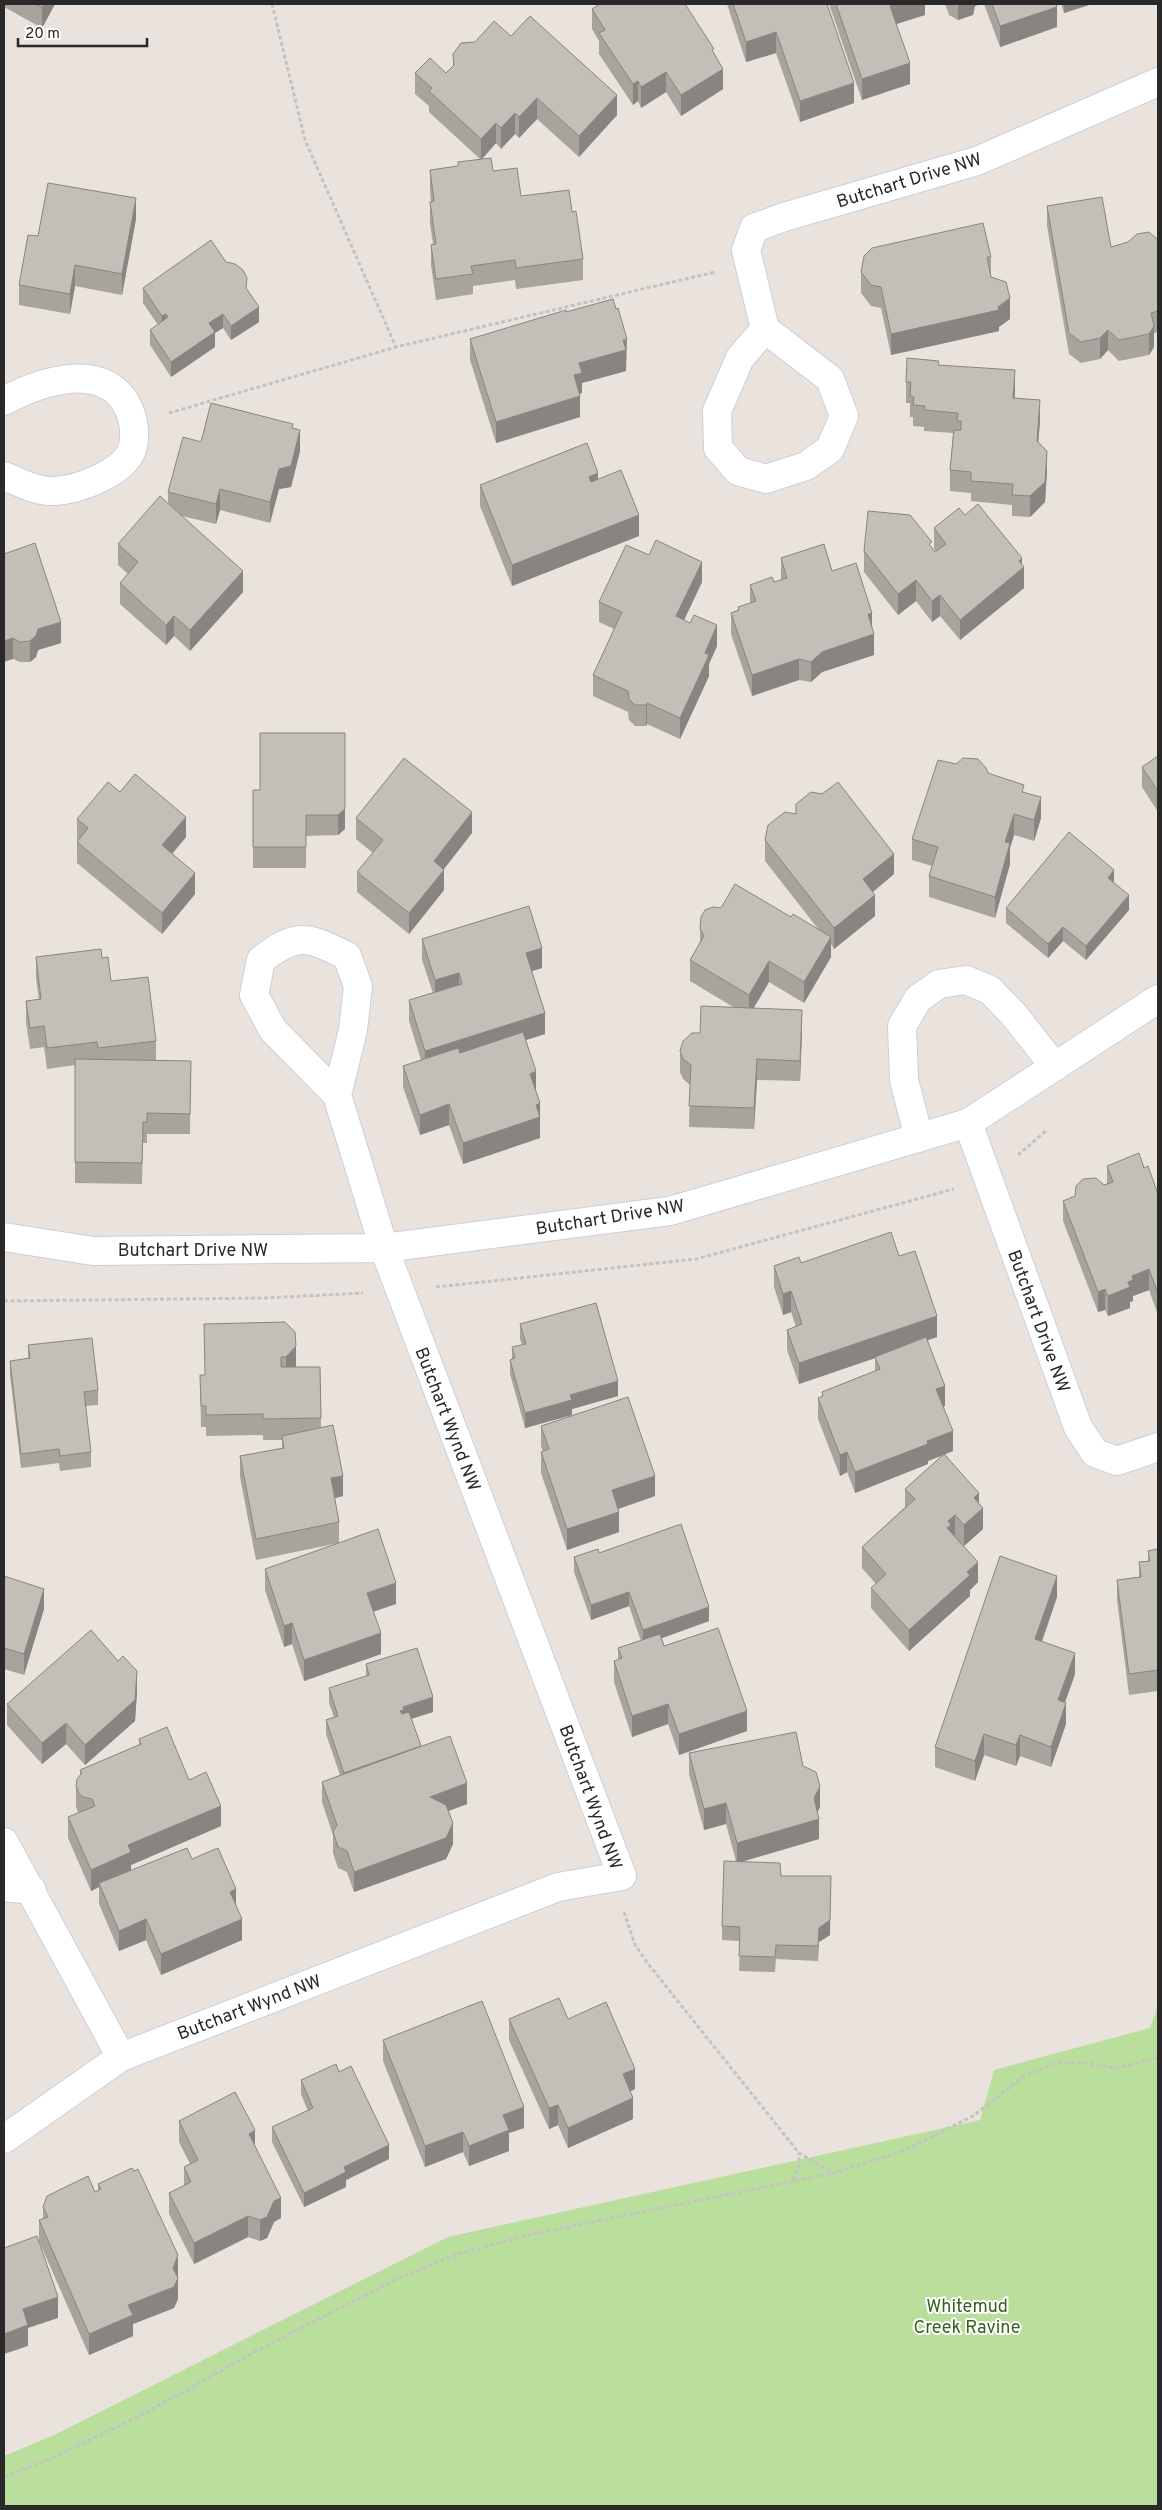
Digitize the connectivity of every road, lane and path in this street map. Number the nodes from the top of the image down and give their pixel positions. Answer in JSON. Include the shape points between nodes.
{"nodes":[{"id":1,"x":272,"y":4,"type":"edge"},
{"id":2,"x":1158,"y":82,"type":"edge"},
{"id":3,"x":750,"y":264,"type":"junction"},
{"id":4,"x":766,"y":329,"type":"junction"},
{"id":5,"x":396,"y":347,"type":"junction"},
{"id":6,"x":4,"y":401,"type":"edge"},
{"id":7,"x":134,"y":423,"type":"junction"},
{"id":8,"x":4,"y":476,"type":"edge"},
{"id":9,"x":1158,"y":999,"type":"edge"},
{"id":10,"x":1055,"y":1067,"type":"junction"},
{"id":11,"x":338,"y":1095,"type":"junction"},
{"id":12,"x":968,"y":1123,"type":"junction"},
{"id":13,"x":919,"y":1138,"type":"junction"},
{"id":14,"x":4,"y":1237,"type":"edge"},
{"id":15,"x":384,"y":1248,"type":"junction"},
{"id":16,"x":1158,"y":1447,"type":"edge"},
{"id":17,"x":4,"y":1842,"type":"edge"},
{"id":18,"x":622,"y":1876,"type":"junction"},
{"id":19,"x":4,"y":1887,"type":"edge"},
{"id":20,"x":32,"y":1890,"type":"junction"},
{"id":21,"x":121,"y":2057,"type":"junction"},
{"id":22,"x":1158,"y":2058,"type":"edge"},
{"id":23,"x":4,"y":2139,"type":"edge"},
{"id":24,"x":799,"y":2153,"type":"junction"},
{"id":25,"x":834,"y":2173,"type":"junction"},
{"id":26,"x":792,"y":2181,"type":"junction"},
{"id":27,"x":4,"y":2477,"type":"edge"}],
"edges":[{"from":1,"to":5,"type":"path","via":[[305,140]]},
{"from":2,"to":3,"type":"street","name":"Butchart Drive NW","via":[[977,161],[754,228],[746,250]]},
{"from":3,"to":4,"type":"street","name":"Butchart Drive NW"},
{"from":3,"to":5,"type":"path"},
{"from":4,"to":4,"type":"street","via":[[740,358],[716,411],[718,448],[738,471],[766,479],[806,466],[830,449],[844,416],[830,379]]},
{"from":5,"to":7,"type":"path"},
{"from":6,"to":7,"type":"street","via":[[24,390],[56,380],[82,378],[108,385],[125,399]]},
{"from":7,"to":8,"type":"street","via":[[132,449],[118,468],[84,484],[54,491]]},
{"from":9,"to":10,"type":"street","name":"Butchart Drive NW"},
{"from":10,"to":12,"type":"street","name":"Butchart Drive NW"},
{"from":10,"to":13,"type":"street","via":[[990,990],[966,980],[939,984],[918,998],[902,1026],[904,1080]]},
{"from":11,"to":11,"type":"street","via":[[353,1030],[358,986],[347,956],[312,940],[282,944],[261,960],[254,995],[273,1030]]},
{"from":11,"to":15,"type":"street"},
{"from":12,"to":13,"type":"street","name":"Butchart Drive NW"},
{"from":12,"to":16,"type":"street","name":"Butchart Drive NW","via":[[1078,1427],[1095,1453],[1117,1461]]},
{"from":13,"to":15,"type":"street","name":"Butchart Drive NW","via":[[670,1211]]},
{"from":14,"to":15,"type":"street","name":"Butchart Drive NW","via":[[93,1251]]},
{"from":15,"to":18,"type":"street","name":"Butchart Wynd NW"},
{"from":17,"to":20,"type":"street"},
{"from":18,"to":21,"type":"street","name":"Butchart Wynd NW","via":[[558,1887]]},
{"from":18,"to":24,"type":"path","via":[[624,1914],[635,1945]]},
{"from":19,"to":20,"type":"street"},
{"from":20,"to":21,"type":"street"},
{"from":21,"to":23,"type":"street","name":"Butchart Wynd NW"},
{"from":22,"to":25,"type":"path","via":[[1116,2068],[1086,2063],[1055,2063],[1023,2077],[973,2116],[903,2152]]},
{"from":24,"to":25,"type":"path"},
{"from":24,"to":26,"type":"path","via":[[799,2168]]},
{"from":25,"to":26,"type":"path"},
{"from":26,"to":27,"type":"path","via":[[533,2234],[461,2253],[402,2276],[131,2420]]}]}
